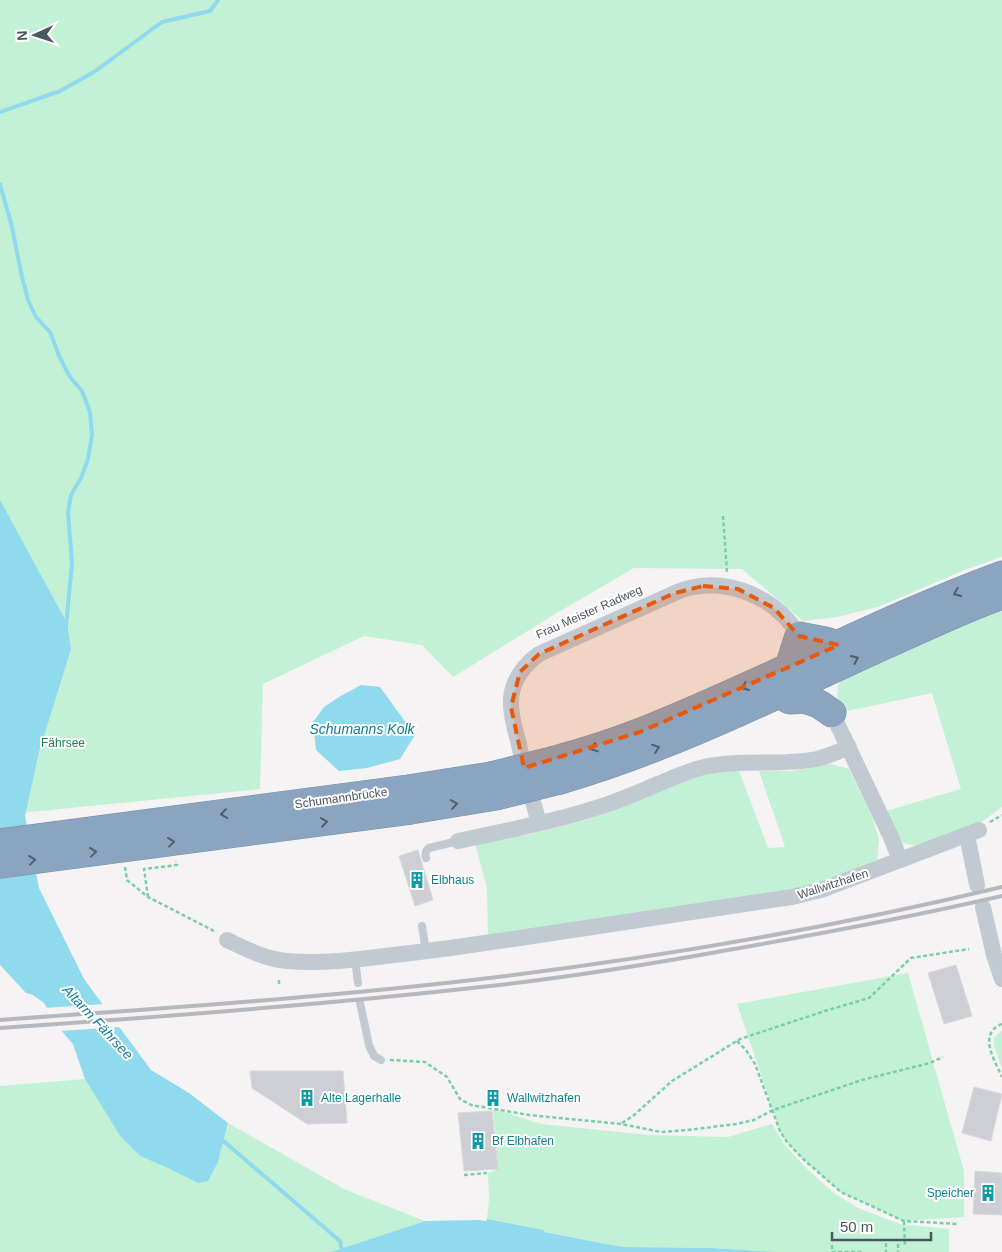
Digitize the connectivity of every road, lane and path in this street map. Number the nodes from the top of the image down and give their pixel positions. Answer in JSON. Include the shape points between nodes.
{"nodes":[{"id":1,"x":723,"y":516,"type":"dead end"},
{"id":2,"x":1002,"y":575,"type":"edge"},
{"id":3,"x":728,"y":587,"type":"junction"},
{"id":4,"x":1002,"y":596,"type":"edge"},
{"id":5,"x":799,"y":636,"type":"junction"},
{"id":6,"x":839,"y":645,"type":"junction"},
{"id":7,"x":789,"y":667,"type":"junction"},
{"id":8,"x":826,"y":672,"type":"junction"},
{"id":9,"x":779,"y":694,"type":"junction"},
{"id":10,"x":832,"y":713,"type":"junction"},
{"id":11,"x":849,"y":748,"type":"junction"},
{"id":12,"x":557,"y":770,"type":"junction"},
{"id":13,"x":274,"y":818,"type":"junction"},
{"id":14,"x":539,"y":823,"type":"junction"},
{"id":15,"x":458,"y":841,"type":"joint"},
{"id":16,"x":0,"y":843,"type":"edge"},
{"id":17,"x":60,"y":846,"type":"junction"},
{"id":18,"x":132,"y":857,"type":"junction"},
{"id":19,"x":426,"y":858,"type":"dead end"},
{"id":20,"x":900,"y":860,"type":"junction"},
{"id":21,"x":0,"y":864,"type":"edge"},
{"id":22,"x":978,"y":885,"type":"dead end"},
{"id":23,"x":148,"y":897,"type":"junction"},
{"id":24,"x":983,"y":907,"type":"dead end"},
{"id":25,"x":422,"y":926,"type":"dead end"},
{"id":26,"x":226,"y":940,"type":"joint"},
{"id":27,"x":969,"y":949,"type":"dead end"},
{"id":28,"x":426,"y":951,"type":"junction"},
{"id":29,"x":355,"y":960,"type":"junction"},
{"id":30,"x":1002,"y":979,"type":"edge"},
{"id":31,"x":279,"y":980,"type":"dead end"},
{"id":32,"x":358,"y":983,"type":"dead end"},
{"id":33,"x":279,"y":985,"type":"dead end"},
{"id":34,"x":360,"y":1003,"type":"dead end"},
{"id":35,"x":1002,"y":1024,"type":"edge"},
{"id":36,"x":738,"y":1041,"type":"junction"},
{"id":37,"x":943,"y":1057,"type":"dead end"},
{"id":38,"x":381,"y":1060,"type":"joint"},
{"id":39,"x":1002,"y":1077,"type":"edge"},
{"id":40,"x":773,"y":1110,"type":"junction"},
{"id":41,"x":621,"y":1124,"type":"junction"},
{"id":42,"x":487,"y":1173,"type":"dead end"},
{"id":43,"x":464,"y":1175,"type":"dead end"},
{"id":44,"x":904,"y":1221,"type":"junction"},
{"id":45,"x":958,"y":1224,"type":"dead end"},
{"id":46,"x":886,"y":1243,"type":"dead end"},
{"id":47,"x":898,"y":1244,"type":"dead end"},
{"id":48,"x":832,"y":1245,"type":"dead end"},
{"id":49,"x":904,"y":1248,"type":"dead end"},
{"id":50,"x":864,"y":1252,"type":"edge"},
{"id":51,"x":886,"y":1252,"type":"edge"},
{"id":52,"x":898,"y":1252,"type":"edge"}],
"edges":[{"from":1,"to":3,"type":"path"},
{"from":2,"to":6,"type":"highway","one_way":true},
{"from":3,"to":5,"type":"street","via":[[762,599],[783,616]]},
{"from":3,"to":14,"type":"street","via":[[703,586],[675,593],[539,654],[526,665],[516,680],[511,707]]},
{"from":8,"to":4,"type":"highway","one_way":true},
{"from":5,"to":6,"type":"highway"},
{"from":5,"to":7,"type":"highway"},
{"from":6,"to":7,"type":"highway"},
{"from":7,"to":12,"type":"highway","one_way":true,"via":[[608,744]]},
{"from":8,"to":9,"type":"highway"},
{"from":8,"to":10,"type":"highway"},
{"from":9,"to":10,"type":"highway","via":[[790,700],[804,699],[818,704]]},
{"from":12,"to":9,"type":"highway","one_way":true,"via":[[598,769],[657,748]]},
{"from":10,"to":11,"type":"street"},
{"from":11,"to":14,"type":"street","via":[[800,761],[704,767],[610,804]]},
{"from":11,"to":20,"type":"street"},
{"from":12,"to":13,"type":"highway","name":"Schumannbrücke","bridge":true,"via":[[493,786]]},
{"from":13,"to":17,"type":"highway","one_way":true},
{"from":18,"to":13,"type":"highway","one_way":true},
{"from":14,"to":15,"type":"street"},
{"from":15,"to":19,"type":"lane","via":[[429,848]]},
{"from":16,"to":17,"type":"highway"},
{"from":17,"to":18,"type":"highway","one_way":true},
{"from":21,"to":17,"type":"highway","one_way":true},
{"from":18,"to":23,"type":"path","via":[[127,880]]},
{"from":18,"to":23,"type":"path","via":[[176,861],[177,865],[144,869]]},
{"from":20,"to":22,"type":"street","name":"Wallwitzhafen","via":[[973,832]]},
{"from":20,"to":28,"type":"street","name":"Wallwitzhafen","via":[[821,890],[792,897]]},
{"from":23,"to":26,"type":"path"},
{"from":24,"to":30,"type":"street"},
{"from":25,"to":28,"type":"lane"},
{"from":26,"to":29,"type":"street","name":"Wallwitzhafen","via":[[251,952],[284,961]]},
{"from":27,"to":36,"type":"path","via":[[912,958],[869,998]]},
{"from":28,"to":29,"type":"street","name":"Wallwitzhafen"},
{"from":29,"to":32,"type":"lane"},
{"from":31,"to":33,"type":"path"},
{"from":34,"to":38,"type":"lane","via":[[374,1056]]},
{"from":35,"to":39,"type":"path","via":[[995,1027],[989,1036],[990,1051]]},
{"from":36,"to":40,"type":"path","via":[[755,1064]]},
{"from":36,"to":41,"type":"path","via":[[672,1081]]},
{"from":37,"to":40,"type":"path"},
{"from":38,"to":41,"type":"path","via":[[424,1062],[447,1077],[460,1099],[471,1105],[529,1115]]},
{"from":40,"to":41,"type":"path","via":[[754,1120],[688,1130],[661,1132]]},
{"from":40,"to":44,"type":"path","via":[[787,1142],[841,1192]]},
{"from":42,"to":43,"type":"path"},
{"from":44,"to":45,"type":"path"},
{"from":44,"to":49,"type":"path"},
{"from":46,"to":51,"type":"path"},
{"from":47,"to":52,"type":"path"},
{"from":48,"to":50,"type":"path","via":[[832,1252]]}]}
